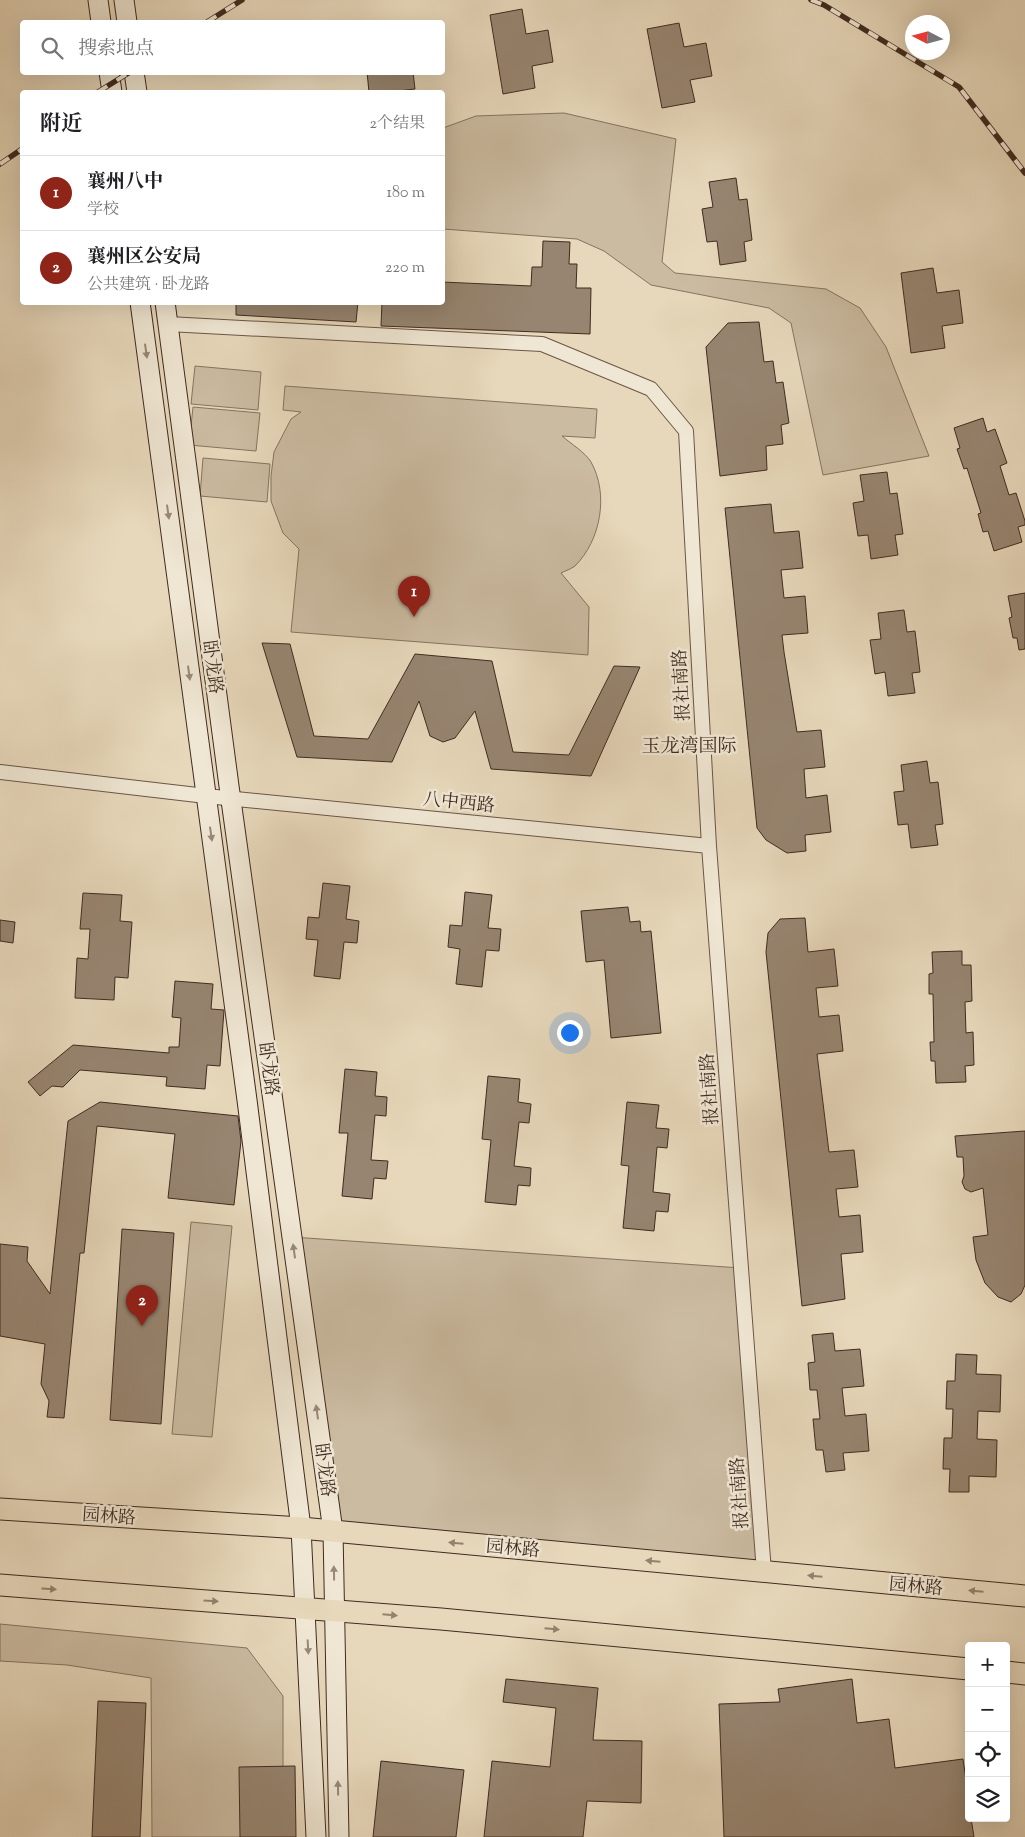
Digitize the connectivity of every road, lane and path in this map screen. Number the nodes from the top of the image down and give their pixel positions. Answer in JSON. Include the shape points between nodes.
{"nodes":[{"id":1,"x":98,"y":0,"type":"edge"},
{"id":2,"x":124,"y":0,"type":"edge"},
{"id":3,"x":101,"y":20,"type":"edge"},
{"id":4,"x":127,"y":20,"type":"edge"},
{"id":5,"x":109,"y":75,"type":"edge"},
{"id":6,"x":134,"y":75,"type":"edge"},
{"id":7,"x":112,"y":90,"type":"edge"},
{"id":8,"x":137,"y":90,"type":"edge"},
{"id":9,"x":140,"y":305,"type":"edge"},
{"id":10,"x":165,"y":305,"type":"edge"},
{"id":11,"x":168,"y":324,"type":"junction"},
{"id":12,"x":0,"y":772,"type":"edge"},
{"id":13,"x":206,"y":796,"type":"junction"},
{"id":14,"x":231,"y":798,"type":"junction"},
{"id":15,"x":709,"y":846,"type":"junction"},
{"id":16,"x":0,"y":1509,"type":"edge"},
{"id":17,"x":301,"y":1528,"type":"junction"},
{"id":18,"x":333,"y":1531,"type":"junction"},
{"id":19,"x":764,"y":1572,"type":"junction"},
{"id":20,"x":0,"y":1585,"type":"edge"},
{"id":21,"x":1025,"y":1596,"type":"edge"},
{"id":22,"x":306,"y":1608,"type":"junction"},
{"id":23,"x":335,"y":1610,"type":"junction"},
{"id":24,"x":965,"y":1669,"type":"edge"},
{"id":25,"x":1010,"y":1672,"type":"edge"},
{"id":26,"x":1025,"y":1674,"type":"edge"},
{"id":27,"x":316,"y":1837,"type":"edge"},
{"id":28,"x":339,"y":1837,"type":"edge"}],
"edges":[{"from":1,"to":3,"type":"main road"},
{"from":2,"to":4,"type":"main road"},
{"from":5,"to":7,"type":"main road"},
{"from":6,"to":8,"type":"main road"},
{"from":9,"to":13,"type":"main road","name":"卧龙路","one_way":true},
{"from":10,"to":11,"type":"main road","name":"卧龙路"},
{"from":11,"to":14,"type":"main road","name":"卧龙路"},
{"from":11,"to":15,"type":"street","name":"报社南路","via":[[542,344],[651,389],[686,431]]},
{"from":12,"to":13,"type":"street","name":"八中西路"},
{"from":13,"to":14,"type":"street","name":"八中西路"},
{"from":13,"to":17,"type":"main road","name":"卧龙路","one_way":true},
{"from":14,"to":15,"type":"street","name":"八中西路"},
{"from":18,"to":14,"type":"main road","name":"卧龙路","one_way":true},
{"from":15,"to":19,"type":"street","name":"报社南路"},
{"from":16,"to":17,"type":"main road","name":"园林路"},
{"from":17,"to":18,"type":"main road","name":"园林路"},
{"from":17,"to":22,"type":"main road","name":"卧龙路"},
{"from":19,"to":18,"type":"main road","name":"园林路","one_way":true},
{"from":23,"to":18,"type":"main road","name":"卧龙路","one_way":true},
{"from":21,"to":19,"type":"main road","name":"园林路","one_way":true},
{"from":20,"to":22,"type":"main road","one_way":true},
{"from":22,"to":23,"type":"main road"},
{"from":22,"to":27,"type":"main road","name":"卧龙路","one_way":true},
{"from":23,"to":24,"type":"main road","one_way":true},
{"from":28,"to":23,"type":"main road","name":"卧龙路","one_way":true},
{"from":25,"to":26,"type":"main road"}]}
